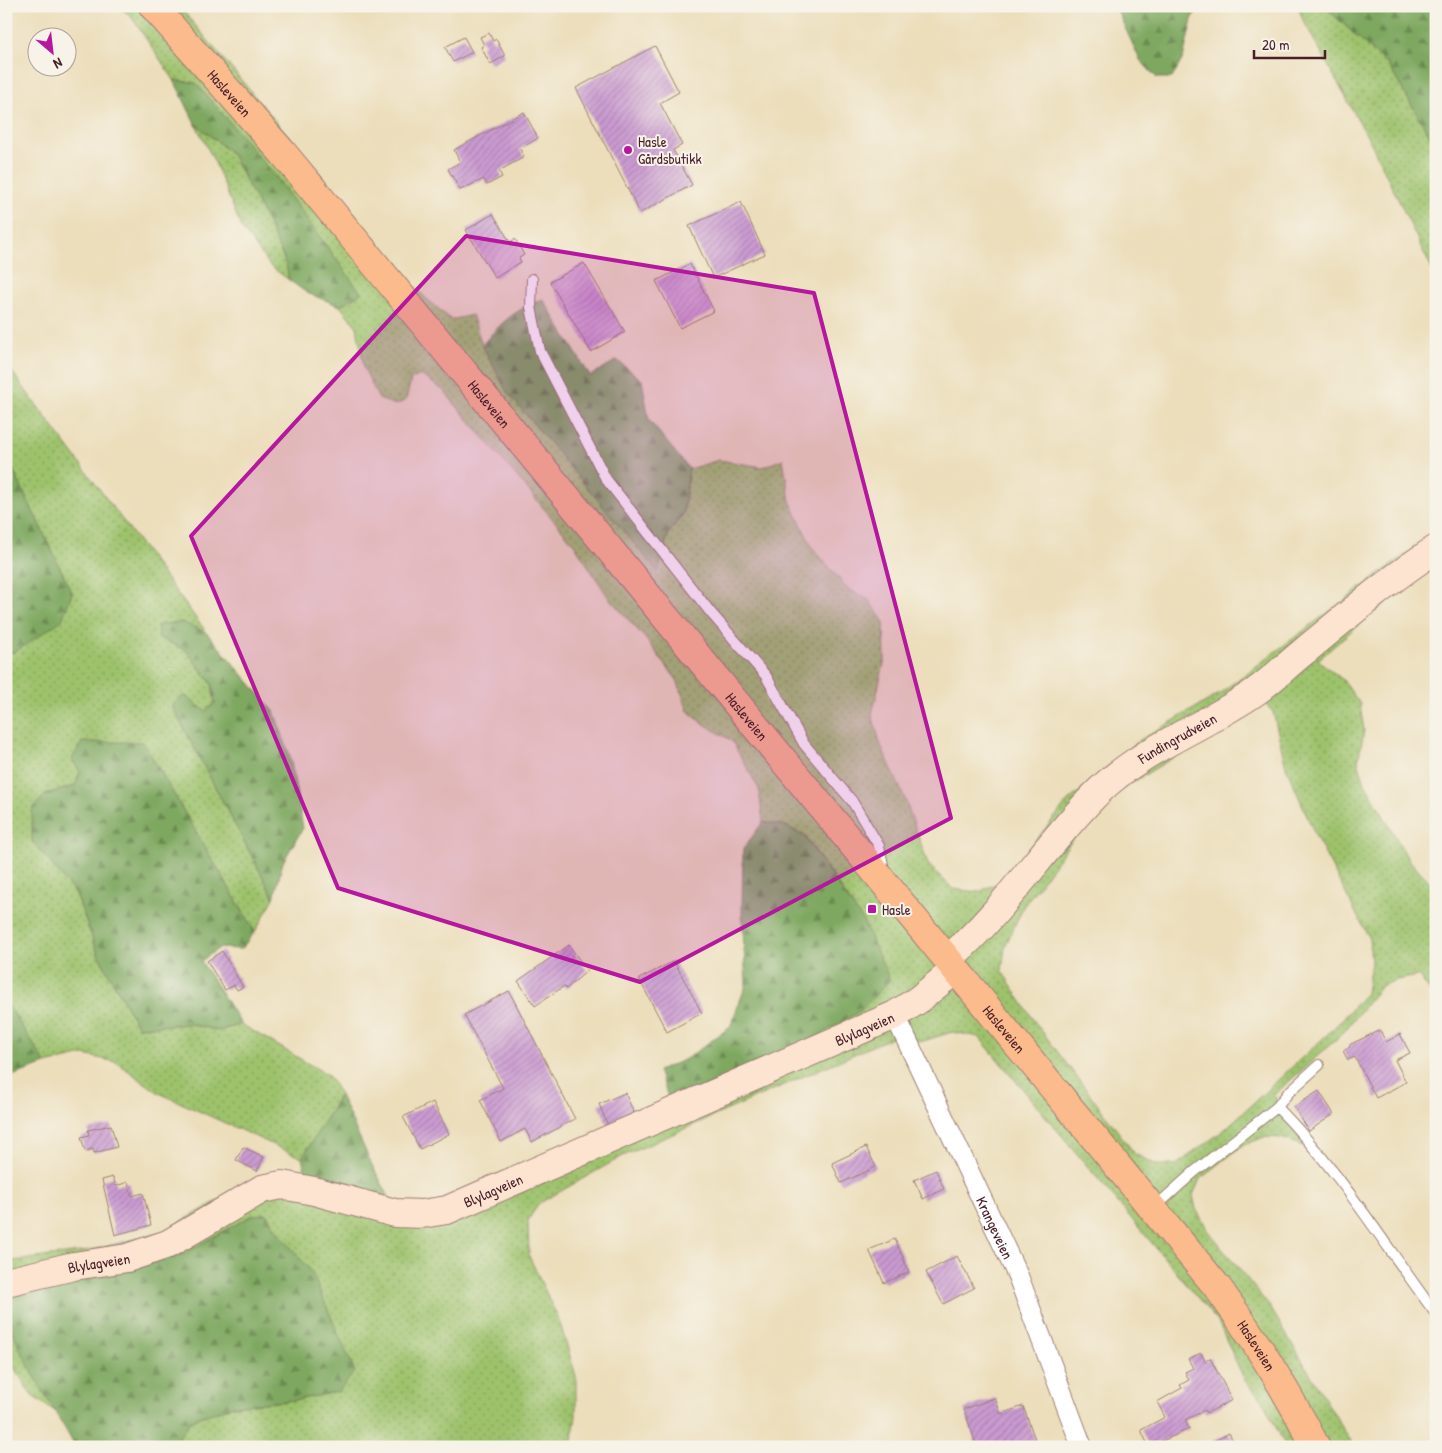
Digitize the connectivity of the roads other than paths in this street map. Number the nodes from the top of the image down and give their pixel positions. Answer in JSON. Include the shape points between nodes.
{"nodes":[{"id":1,"x":153,"y":6,"type":"edge"},
{"id":2,"x":532,"y":279,"type":"dead end"},
{"id":3,"x":1436,"y":549,"type":"edge"},
{"id":4,"x":888,"y":888,"type":"junction"},
{"id":5,"x":952,"y":964,"type":"junction"},
{"id":6,"x":894,"y":1015,"type":"junction"},
{"id":7,"x":1319,"y":1065,"type":"dead end"},
{"id":8,"x":1277,"y":1108,"type":"junction"},
{"id":9,"x":1154,"y":1209,"type":"junction"},
{"id":10,"x":6,"y":1282,"type":"edge"},
{"id":11,"x":1436,"y":1314,"type":"edge"},
{"id":12,"x":1082,"y":1447,"type":"edge"},
{"id":13,"x":1316,"y":1447,"type":"edge"}],
"edges":[{"from":1,"to":4,"type":"main road","name":"Hasleveien","via":[[327,207]]},
{"from":2,"to":4,"type":"lane","via":[[532,307],[540,351],[606,479],[711,613],[766,676],[804,744],[852,801],[879,846]]},
{"from":3,"to":5,"type":"street","name":"Fundingrudveien","via":[[1398,574],[1255,692],[1119,773],[1030,869]]},
{"from":4,"to":5,"type":"main road","name":"Hasleveien"},
{"from":5,"to":6,"type":"street","name":"Blylagveien","via":[[918,1000]]},
{"from":5,"to":9,"type":"main road","name":"Hasleveien"},
{"from":6,"to":10,"type":"street","name":"Blylagveien","via":[[447,1210],[422,1214],[394,1213],[282,1185],[262,1189],[168,1244],[127,1258]]},
{"from":6,"to":12,"type":"street","name":"Krangeveien","via":[[1018,1276]]},
{"from":7,"to":8,"type":"lane","via":[[1288,1093]]},
{"from":8,"to":9,"type":"lane","via":[[1194,1172]]},
{"from":8,"to":11,"type":"lane","via":[[1305,1136],[1349,1190]]},
{"from":9,"to":13,"type":"main road","name":"Hasleveien","via":[[1253,1337],[1287,1391]]}]}
